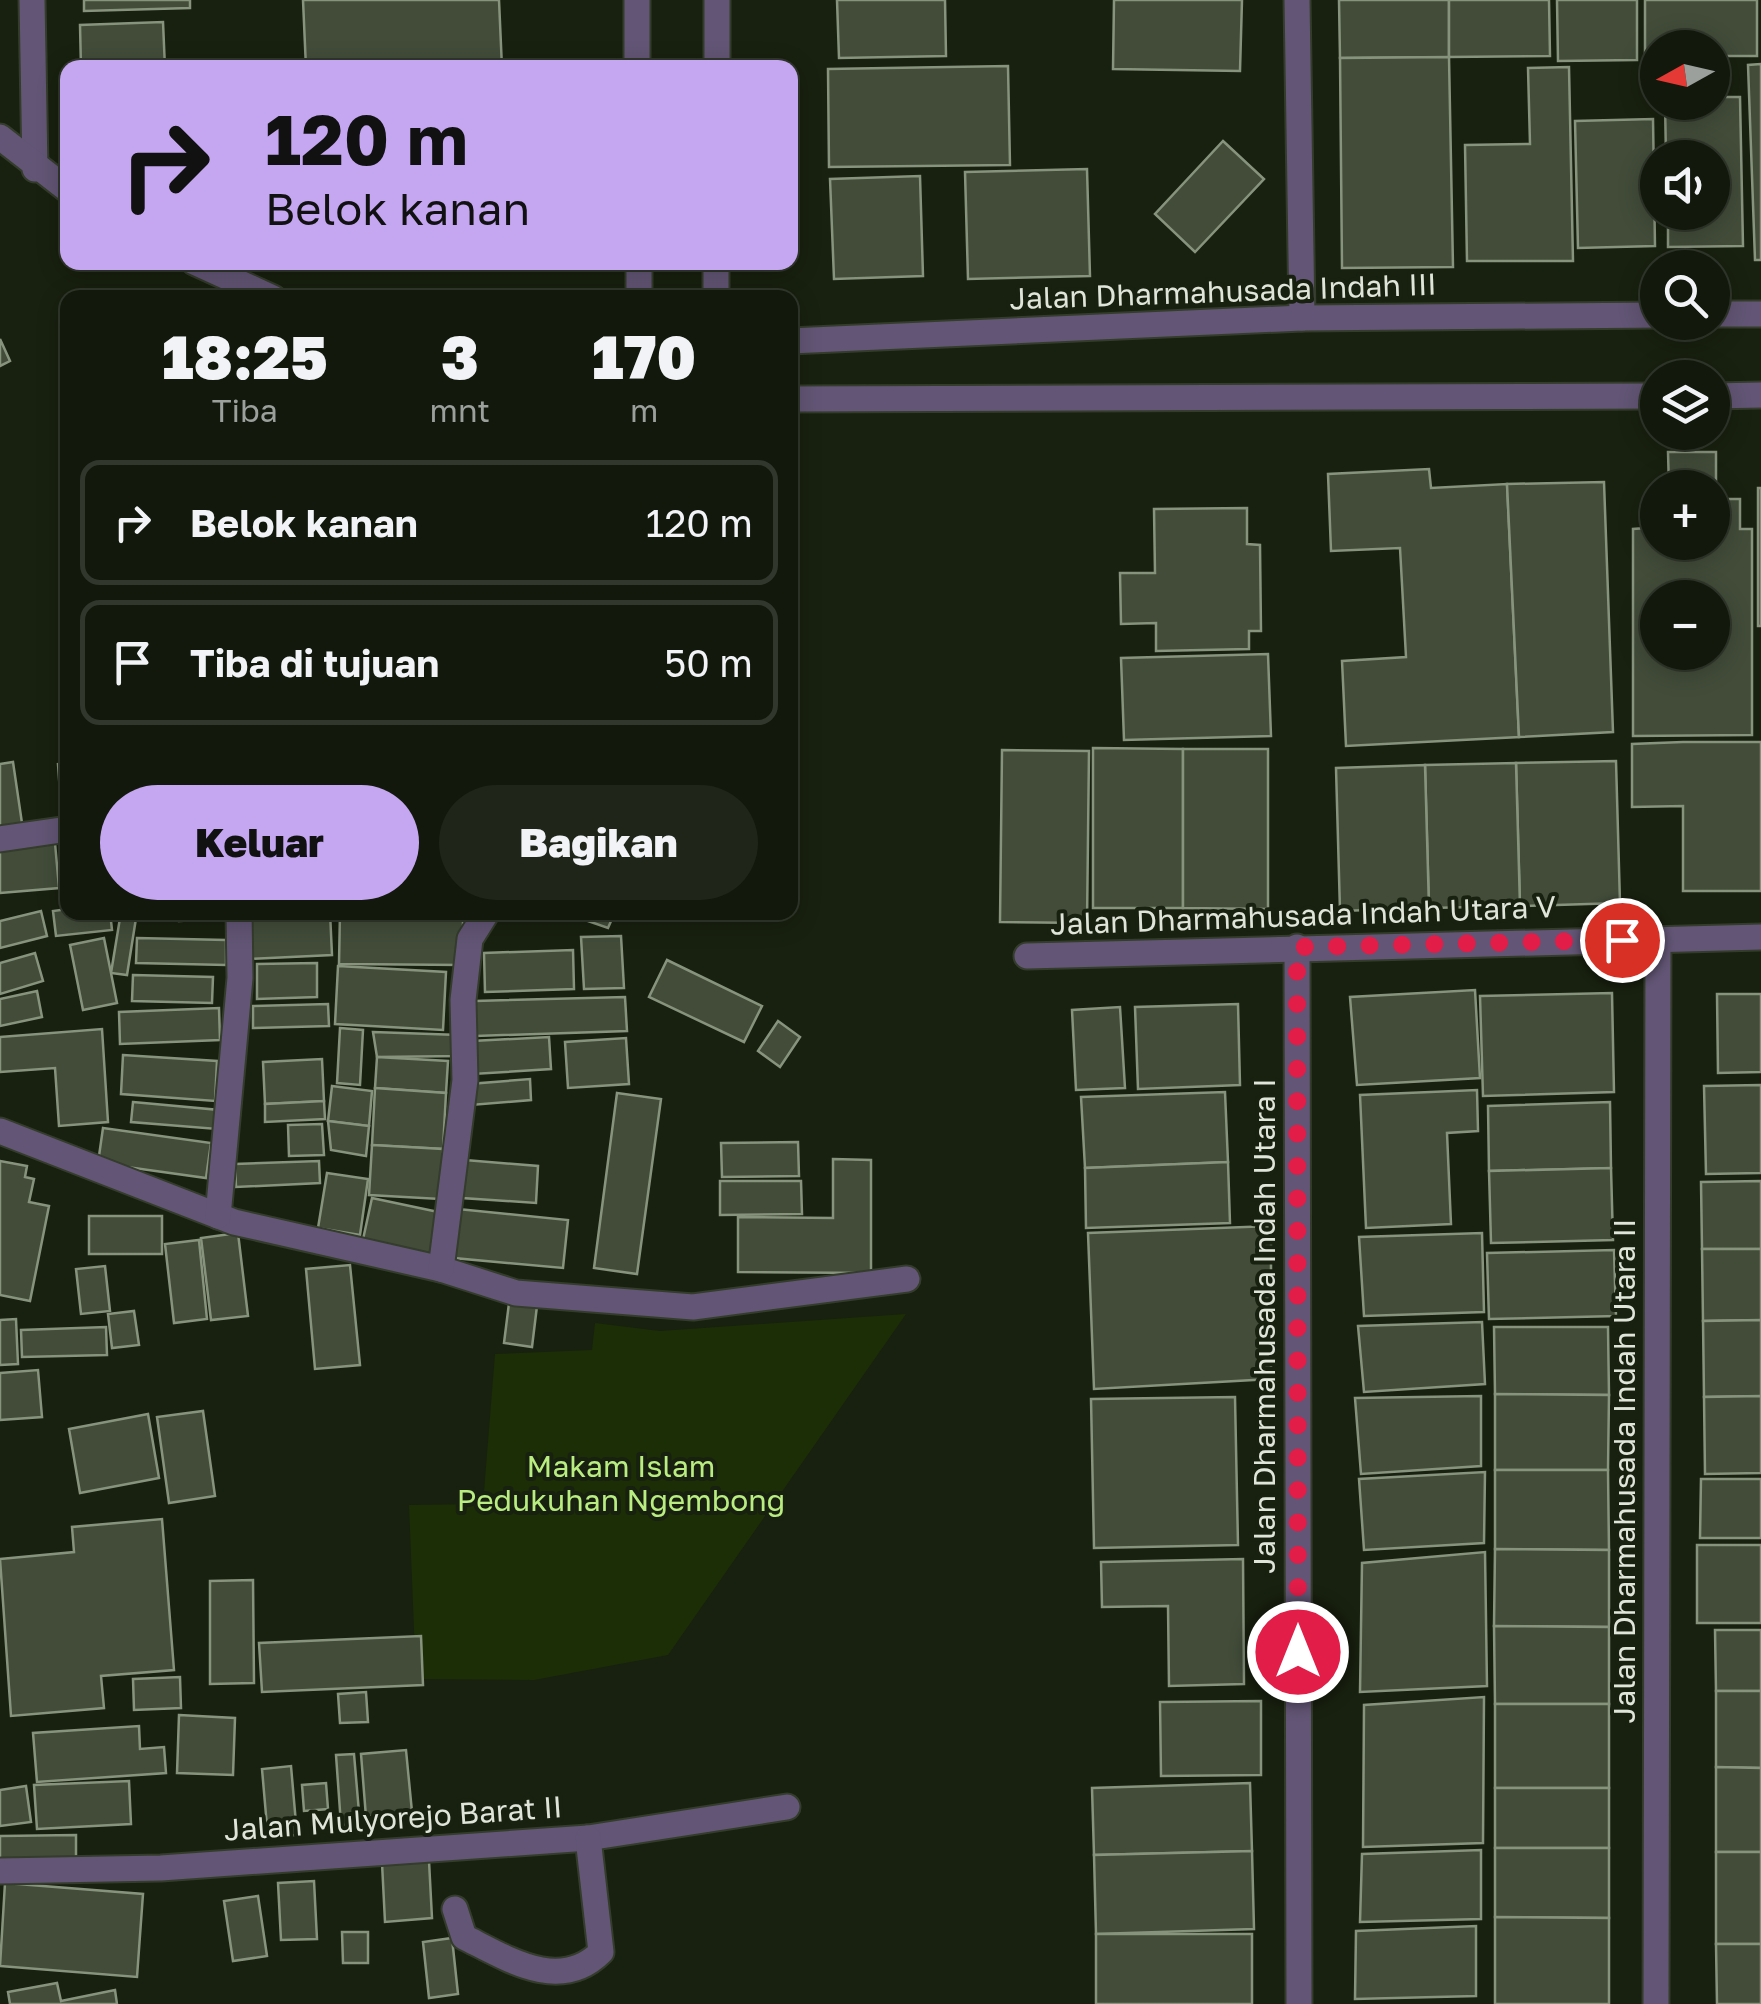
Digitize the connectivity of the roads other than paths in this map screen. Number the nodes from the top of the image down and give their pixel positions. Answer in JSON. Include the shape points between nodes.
{"nodes":[{"id":1,"x":32,"y":0,"type":"edge"},
{"id":2,"x":636,"y":0,"type":"edge"},
{"id":3,"x":717,"y":0,"type":"edge"},
{"id":4,"x":1297,"y":0,"type":"edge"},
{"id":5,"x":637,"y":60,"type":"edge"},
{"id":6,"x":717,"y":60,"type":"edge"},
{"id":7,"x":0,"y":136,"type":"edge"},
{"id":8,"x":35,"y":168,"type":"junction"},
{"id":9,"x":60,"y":185,"type":"edge"},
{"id":10,"x":211,"y":270,"type":"edge"},
{"id":11,"x":255,"y":290,"type":"edge"},
{"id":12,"x":1730,"y":314,"type":"edge"},
{"id":13,"x":1761,"y":314,"type":"edge"},
{"id":14,"x":1640,"y":315,"type":"edge"},
{"id":15,"x":1302,"y":318,"type":"junction"},
{"id":16,"x":798,"y":341,"type":"edge"},
{"id":17,"x":1761,"y":395,"type":"edge"},
{"id":18,"x":1640,"y":396,"type":"edge"},
{"id":19,"x":1730,"y":396,"type":"edge"},
{"id":20,"x":798,"y":399,"type":"edge"},
{"id":21,"x":60,"y":830,"type":"edge"},
{"id":22,"x":0,"y":839,"type":"edge"},
{"id":23,"x":239,"y":920,"type":"edge"},
{"id":24,"x":482,"y":920,"type":"edge"},
{"id":25,"x":1761,"y":937,"type":"edge"},
{"id":26,"x":1658,"y":938,"type":"junction"},
{"id":27,"x":1297,"y":947,"type":"junction"},
{"id":28,"x":1027,"y":956,"type":"dead end"},
{"id":29,"x":0,"y":1130,"type":"edge"},
{"id":30,"x":218,"y":1216,"type":"junction"},
{"id":31,"x":441,"y":1269,"type":"junction"},
{"id":32,"x":907,"y":1279,"type":"dead end"},
{"id":33,"x":788,"y":1807,"type":"dead end"},
{"id":34,"x":588,"y":1838,"type":"junction"},
{"id":35,"x":0,"y":1871,"type":"edge"},
{"id":36,"x":455,"y":1908,"type":"dead end"},
{"id":37,"x":1298,"y":2004,"type":"edge"},
{"id":38,"x":1656,"y":2004,"type":"edge"}],
"edges":[{"from":1,"to":8,"type":"street"},
{"from":2,"to":5,"type":"street"},
{"from":3,"to":6,"type":"street"},
{"from":4,"to":15,"type":"street"},
{"from":7,"to":8,"type":"street"},
{"from":8,"to":9,"type":"street"},
{"from":10,"to":11,"type":"street"},
{"from":12,"to":13,"type":"street"},
{"from":14,"to":15,"type":"street","name":"Jalan Dharmahusada Indah III"},
{"from":15,"to":16,"type":"street","name":"Jalan Dharmahusada Indah III"},
{"from":17,"to":19,"type":"street"},
{"from":18,"to":20,"type":"street"},
{"from":21,"to":22,"type":"street"},
{"from":23,"to":30,"type":"street","via":[[233,1084]]},
{"from":24,"to":31,"type":"street","via":[[470,939],[465,1080]]},
{"from":25,"to":26,"type":"street","name":"Jalan Dharmahusada Indah Utara V"},
{"from":26,"to":27,"type":"street","name":"Jalan Dharmahusada Indah Utara V"},
{"from":26,"to":38,"type":"street","name":"Jalan Dharmahusada Indah Utara II"},
{"from":27,"to":28,"type":"street","name":"Jalan Dharmahusada Indah Utara V"},
{"from":27,"to":37,"type":"street","name":"Jalan Dharmahusada Indah Utara I"},
{"from":29,"to":30,"type":"street"},
{"from":30,"to":31,"type":"street"},
{"from":31,"to":32,"type":"street","via":[[516,1293],[693,1307]]},
{"from":33,"to":34,"type":"street","name":"Jalan Mulyorejo Barat II"},
{"from":34,"to":35,"type":"street","name":"Jalan Mulyorejo Barat II","via":[[160,1868]]},
{"from":34,"to":36,"type":"street","via":[[601,1952],[589,1964],[550,1973],[500,1954],[464,1937]]}]}
